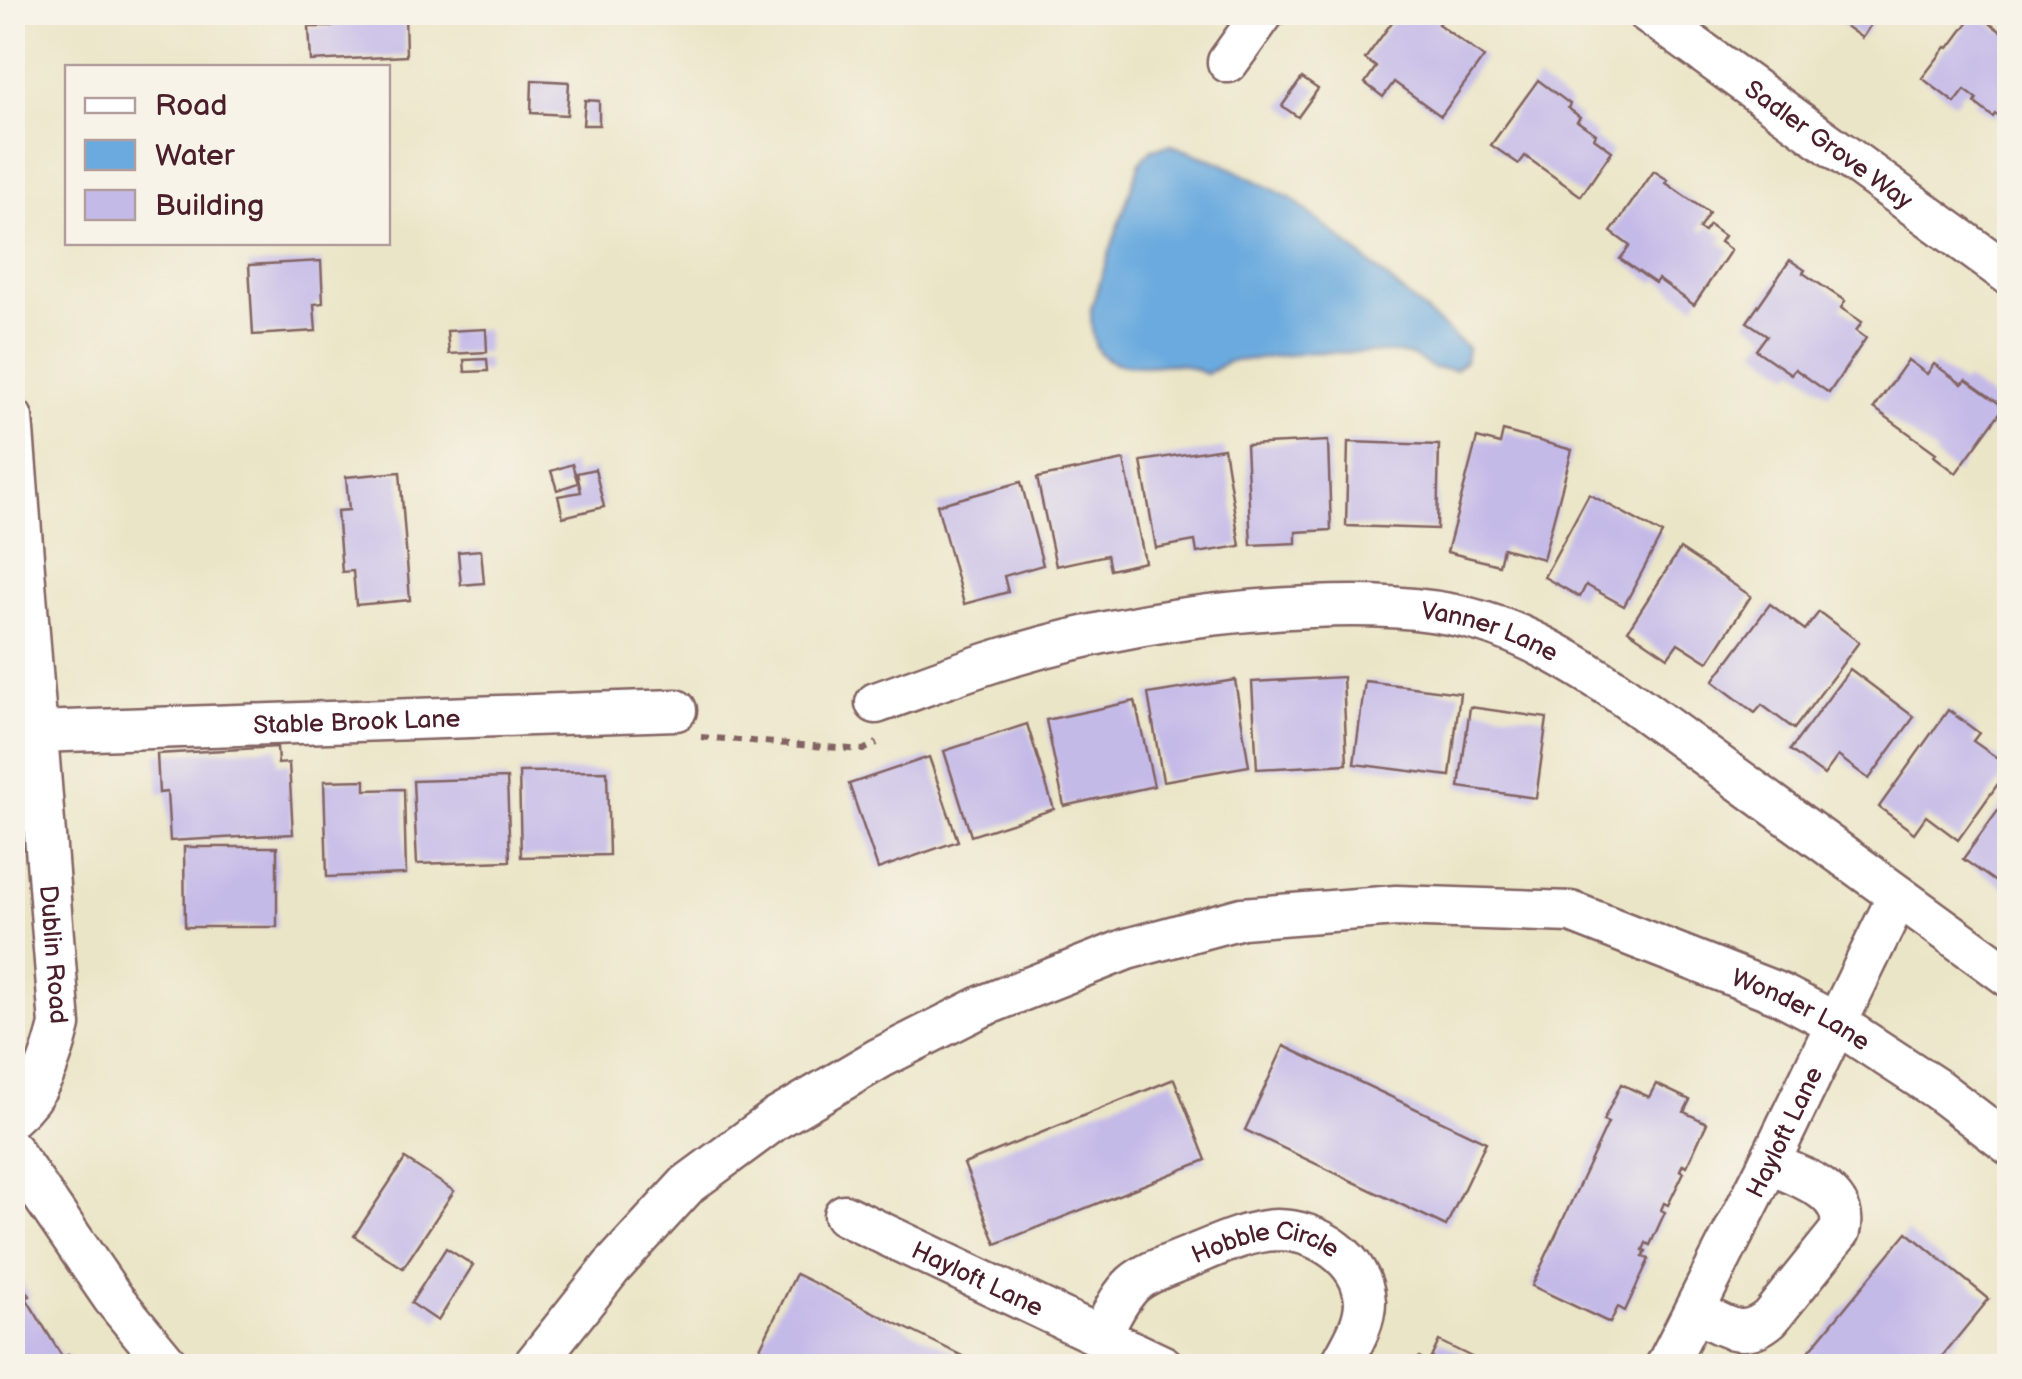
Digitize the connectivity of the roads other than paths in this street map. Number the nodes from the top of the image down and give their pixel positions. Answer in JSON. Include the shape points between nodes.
{"nodes":[{"id":1,"x":1264,"y":12,"type":"edge"},
{"id":2,"x":1647,"y":12,"type":"edge"},
{"id":3,"x":1228,"y":62,"type":"dead end"},
{"id":4,"x":2010,"y":275,"type":"edge"},
{"id":5,"x":12,"y":418,"type":"edge"},
{"id":6,"x":876,"y":703,"type":"road end"},
{"id":7,"x":676,"y":710,"type":"road end"},
{"id":8,"x":37,"y":732,"type":"junction"},
{"id":9,"x":1898,"y":896,"type":"junction"},
{"id":10,"x":2010,"y":977,"type":"edge"},
{"id":11,"x":1836,"y":1023,"type":"junction"},
{"id":12,"x":12,"y":1116,"type":"edge"},
{"id":13,"x":2010,"y":1145,"type":"edge"},
{"id":14,"x":12,"y":1151,"type":"edge"},
{"id":15,"x":1769,"y":1164,"type":"junction"},
{"id":16,"x":844,"y":1215,"type":"dead end"},
{"id":17,"x":1695,"y":1311,"type":"junction"},
{"id":18,"x":1100,"y":1336,"type":"junction"},
{"id":19,"x":169,"y":1366,"type":"edge"},
{"id":20,"x":533,"y":1366,"type":"edge"},
{"id":21,"x":1163,"y":1366,"type":"edge"},
{"id":22,"x":1340,"y":1366,"type":"edge"},
{"id":23,"x":1666,"y":1366,"type":"edge"}],
"edges":[{"from":1,"to":3,"type":"street"},
{"from":2,"to":4,"type":"street","name":"Sadler Grove Way"},
{"from":5,"to":8,"type":"street","name":"Dublin Road"},
{"from":6,"to":9,"type":"street","name":"Vanner Lane","via":[[1005,658],[1147,625],[1290,608],[1426,610],[1495,626],[1554,651]]},
{"from":7,"to":8,"type":"street","name":"Stable Brook Lane"},
{"from":8,"to":12,"type":"street","name":"Dublin Road","via":[[60,1025],[38,1088]]},
{"from":9,"to":10,"type":"street","name":"Vanner Lane"},
{"from":9,"to":11,"type":"street","name":"Hayloft Lane"},
{"from":11,"to":13,"type":"street","name":"Wonder Lane"},
{"from":11,"to":15,"type":"street","name":"Hayloft Lane"},
{"from":11,"to":20,"type":"street","name":"Wonder Lane","via":[[1780,994],[1571,912],[1396,906],[1242,918],[1127,949],[984,1006],[776,1119],[688,1184]]},
{"from":14,"to":19,"type":"street","via":[[113,1298]]},
{"from":15,"to":17,"type":"street","name":"Hayloft Lane"},
{"from":15,"to":17,"type":"street","via":[[1821,1187],[1835,1202],[1840,1231],[1760,1327],[1733,1330]]},
{"from":16,"to":18,"type":"street","name":"Hayloft Lane"},
{"from":17,"to":23,"type":"street","name":"Hayloft Lane"},
{"from":18,"to":21,"type":"street","name":"Hayloft Lane"},
{"from":18,"to":22,"type":"street","name":"Hobble Circle","via":[[1122,1297],[1147,1274],[1226,1242],[1280,1230],[1333,1246],[1360,1280],[1362,1322]]}]}
